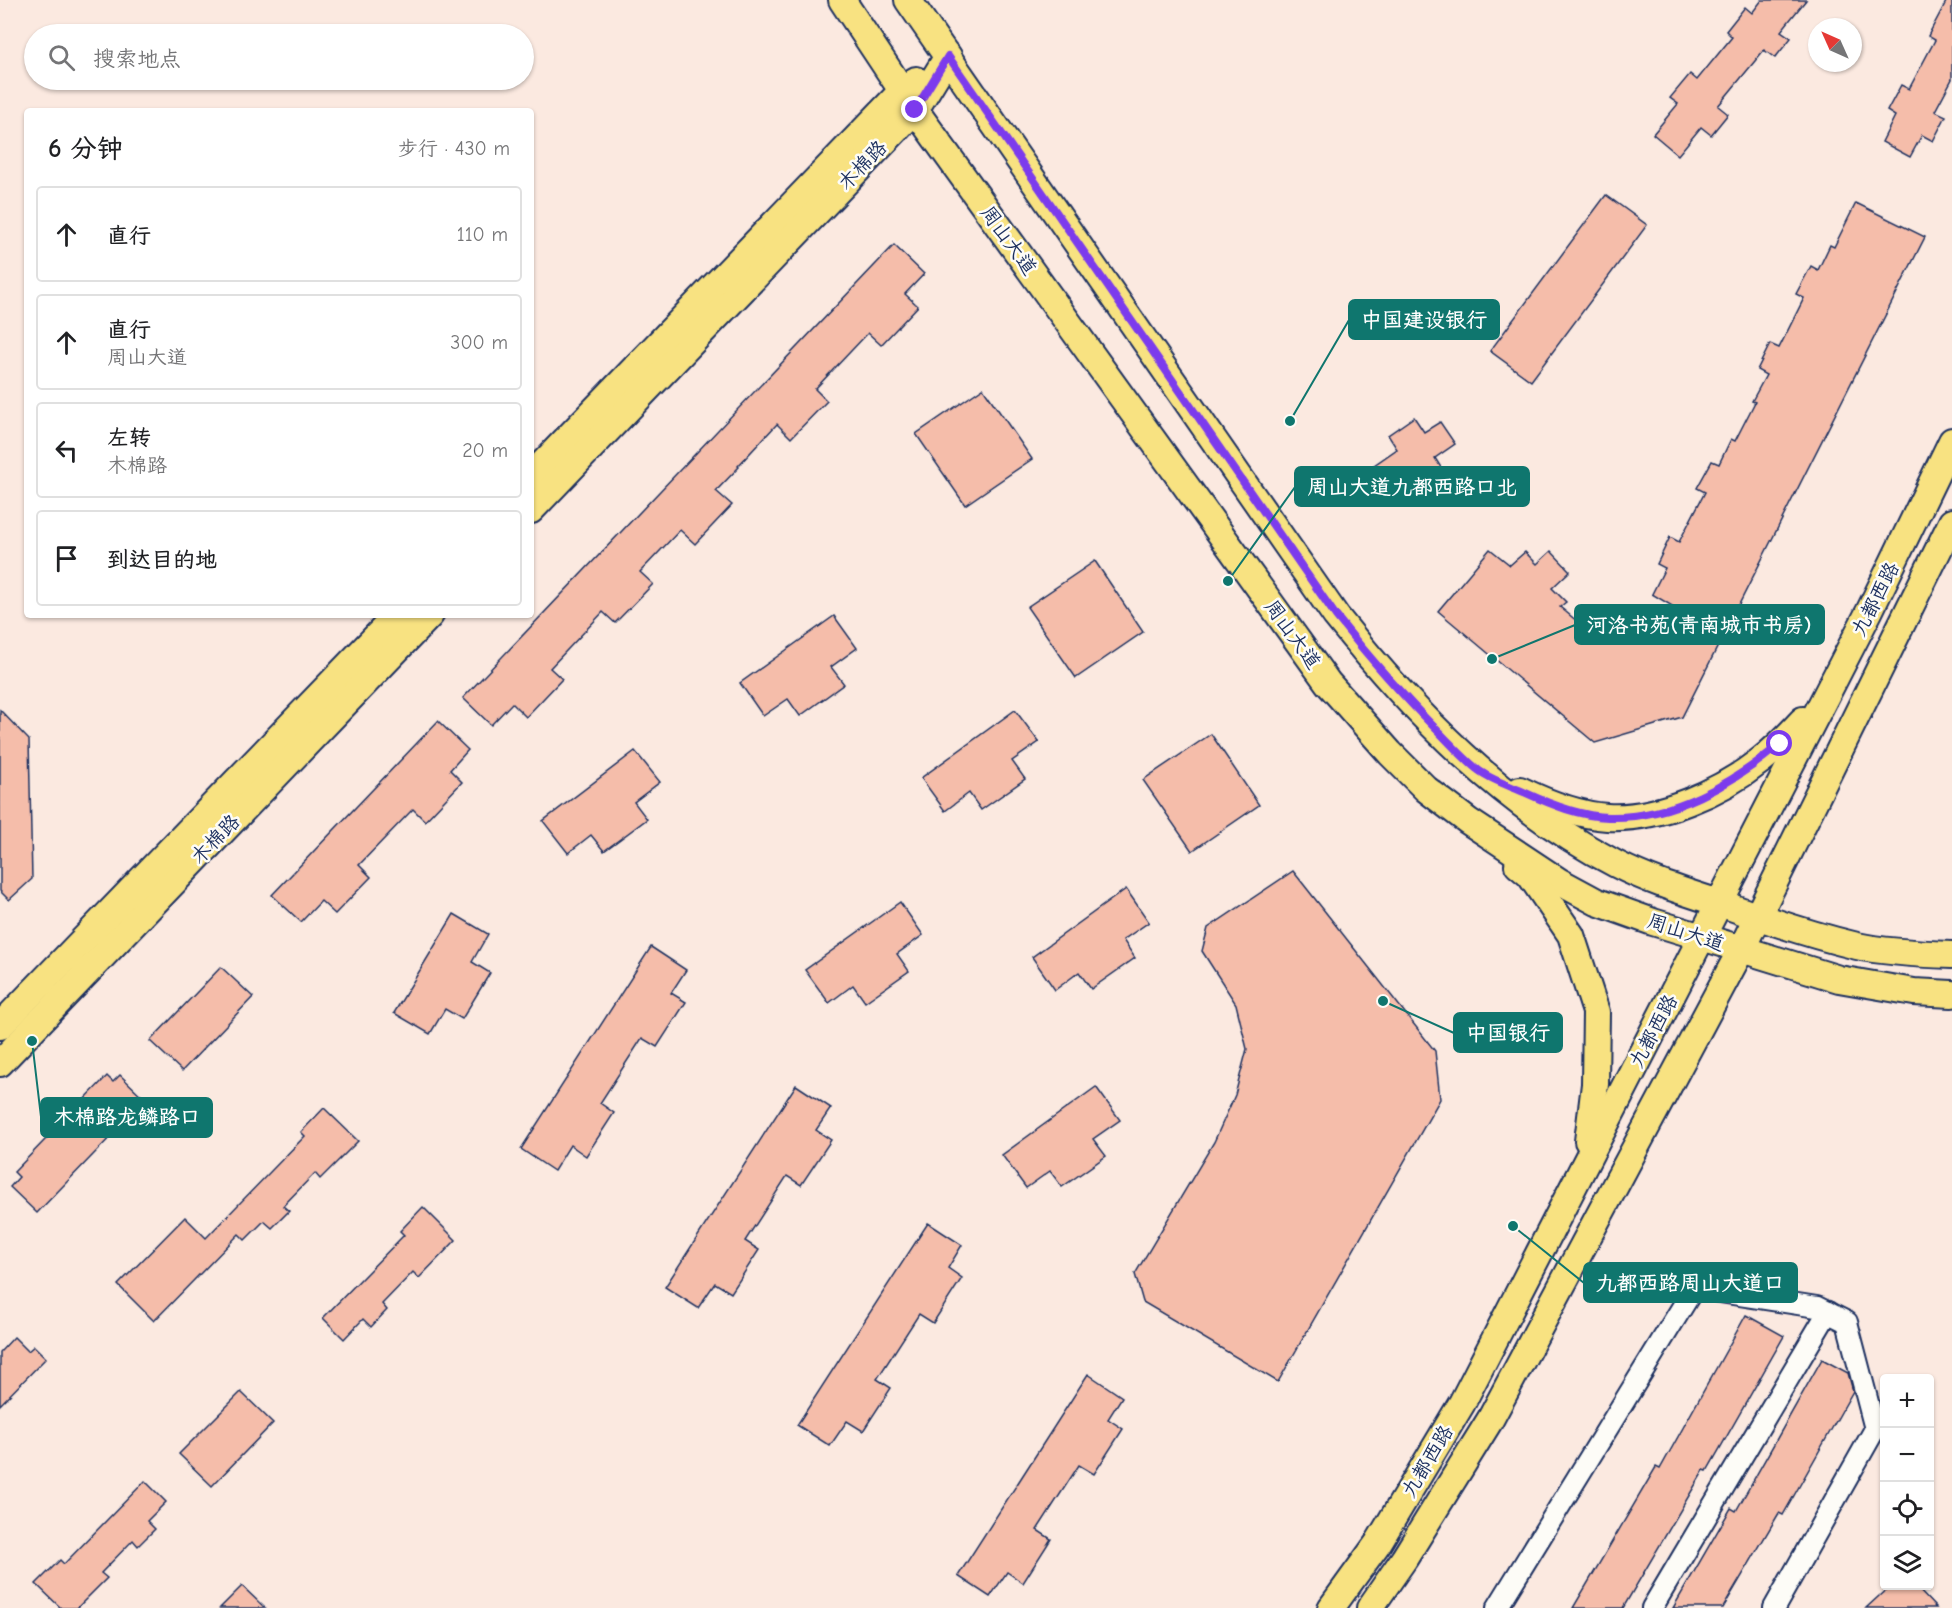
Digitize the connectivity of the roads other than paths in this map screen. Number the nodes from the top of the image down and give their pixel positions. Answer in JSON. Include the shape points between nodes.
{"nodes":[{"id":1,"x":842,"y":0,"type":"edge"},
{"id":2,"x":908,"y":0,"type":"edge"},
{"id":3,"x":948,"y":56,"type":"junction"},
{"id":4,"x":909,"y":100,"type":"junction"},
{"id":5,"x":1952,"y":441,"type":"edge"},
{"id":6,"x":534,"y":473,"type":"edge"},
{"id":7,"x":534,"y":507,"type":"edge"},
{"id":8,"x":1952,"y":522,"type":"edge"},
{"id":9,"x":394,"y":618,"type":"edge"},
{"id":10,"x":427,"y":618,"type":"edge"},
{"id":11,"x":1824,"y":698,"type":"junction"},
{"id":12,"x":1479,"y":771,"type":"junction"},
{"id":13,"x":1468,"y":821,"type":"junction"},
{"id":14,"x":1719,"y":903,"type":"junction"},
{"id":15,"x":1758,"y":917,"type":"junction"},
{"id":16,"x":1702,"y":937,"type":"junction"},
{"id":17,"x":1741,"y":950,"type":"junction"},
{"id":18,"x":1952,"y":955,"type":"edge"},
{"id":19,"x":1952,"y":994,"type":"edge"},
{"id":20,"x":0,"y":1026,"type":"edge"},
{"id":21,"x":0,"y":1063,"type":"edge"},
{"id":22,"x":1585,"y":1160,"type":"junction"},
{"id":23,"x":1828,"y":1312,"type":"junction"},
{"id":24,"x":1331,"y":1608,"type":"edge"},
{"id":25,"x":1371,"y":1608,"type":"edge"},
{"id":26,"x":1497,"y":1608,"type":"edge"},
{"id":27,"x":1652,"y":1608,"type":"edge"},
{"id":28,"x":1774,"y":1608,"type":"edge"}],
"edges":[{"from":1,"to":4,"type":"main road","name":"周山大道"},
{"from":2,"to":3,"type":"main road","name":"周山大道"},
{"from":3,"to":4,"type":"main road","name":"木棉路"},
{"from":3,"to":12,"type":"main road","name":"周山大道","via":[[1336,616],[1409,702]]},
{"from":4,"to":6,"type":"main road","name":"木棉路"},
{"from":4,"to":7,"type":"main road","name":"木棉路"},
{"from":4,"to":13,"type":"main road","name":"周山大道","via":[[1328,683],[1426,789]]},
{"from":5,"to":11,"type":"main road","name":"九都西路"},
{"from":8,"to":15,"type":"main road","name":"九都西路"},
{"from":9,"to":20,"type":"main road","name":"木棉路"},
{"from":10,"to":21,"type":"main road","name":"木棉路"},
{"from":11,"to":12,"type":"main road","via":[[1759,763],[1731,782],[1688,801],[1634,817],[1573,811]]},
{"from":11,"to":14,"type":"main road","name":"九都西路"},
{"from":12,"to":14,"type":"main road","name":"周山大道","via":[[1572,839],[1609,860],[1669,887]]},
{"from":13,"to":16,"type":"main road","name":"周山大道","via":[[1597,902]]},
{"from":13,"to":22,"type":"main road","via":[[1530,875],[1571,935],[1596,1012],[1595,1084]]},
{"from":14,"to":15,"type":"main road","name":"周山大道"},
{"from":14,"to":16,"type":"main road","name":"九都西路"},
{"from":15,"to":17,"type":"main road","name":"九都西路"},
{"from":15,"to":18,"type":"main road","name":"周山大道","via":[[1858,946]]},
{"from":16,"to":17,"type":"main road","name":"周山大道"},
{"from":16,"to":22,"type":"main road","name":"九都西路"},
{"from":17,"to":19,"type":"main road","name":"周山大道","via":[[1839,979],[1914,992]]},
{"from":17,"to":25,"type":"main road","name":"九都西路","via":[[1490,1420]]},
{"from":22,"to":24,"type":"main road","name":"九都西路","via":[[1462,1403],[1378,1543]]},
{"from":23,"to":26,"type":"lane","via":[[1694,1288]]},
{"from":23,"to":27,"type":"lane"},
{"from":23,"to":28,"type":"lane","via":[[1847,1322],[1875,1429]]}]}
